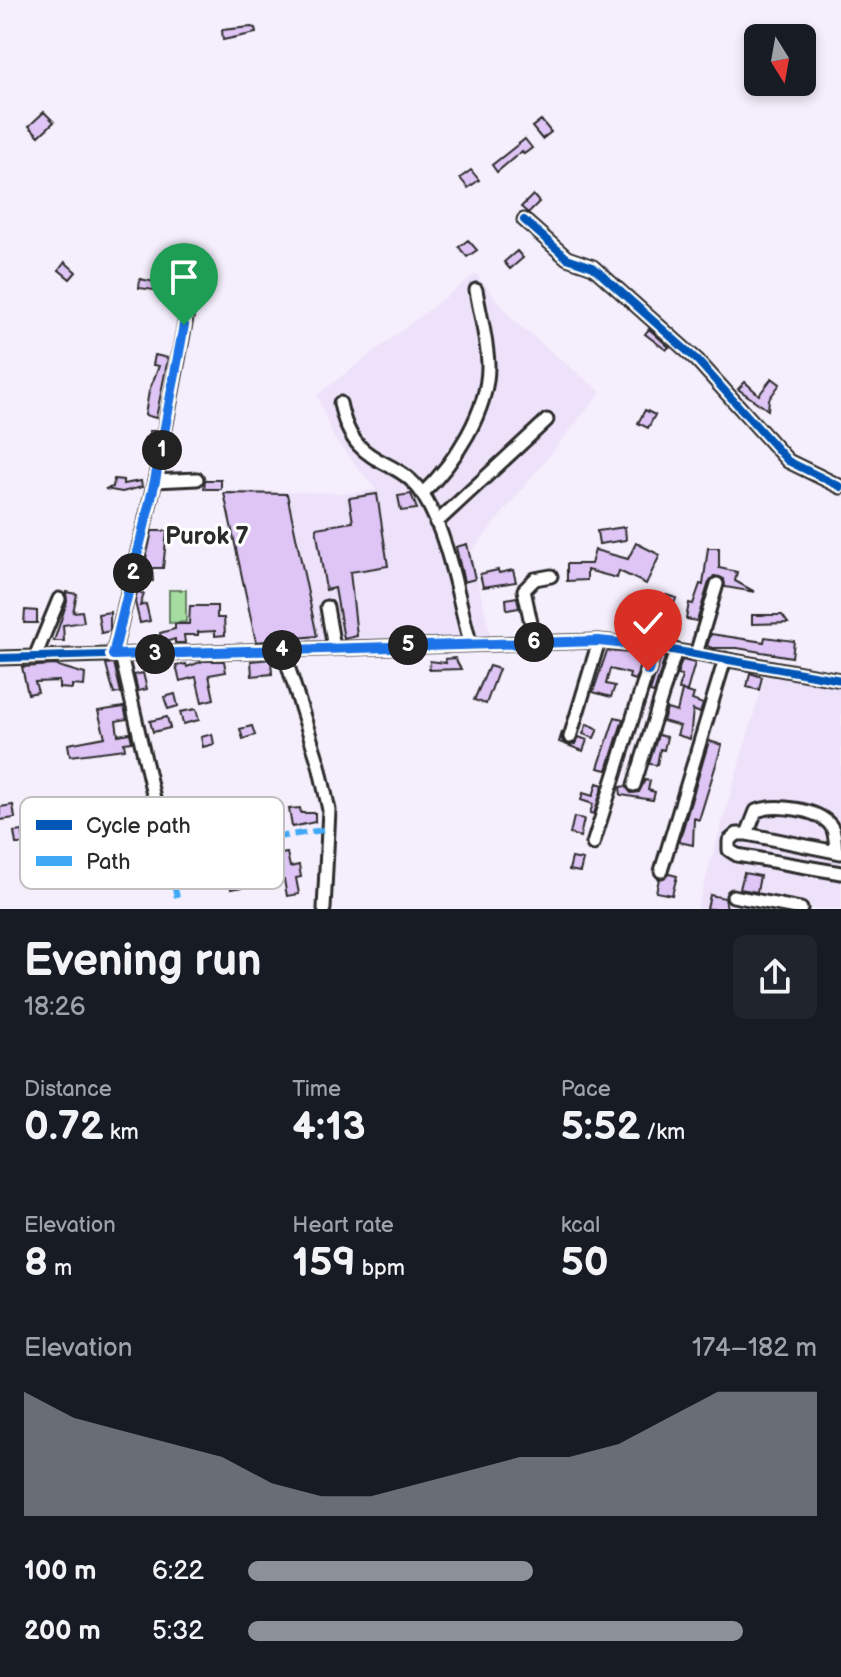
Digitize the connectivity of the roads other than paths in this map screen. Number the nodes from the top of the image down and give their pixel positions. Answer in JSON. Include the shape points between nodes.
{"nodes":[{"id":1,"x":524,"y":220,"type":"dead end"},
{"id":2,"x":476,"y":290,"type":"dead end"},
{"id":3,"x":191,"y":292,"type":"dead end"},
{"id":4,"x":340,"y":403,"type":"dead end"},
{"id":5,"x":547,"y":420,"type":"dead end"},
{"id":6,"x":197,"y":479,"type":"dead end"},
{"id":7,"x":155,"y":481,"type":"junction"},
{"id":8,"x":841,"y":487,"type":"edge"},
{"id":9,"x":422,"y":494,"type":"junction"},
{"id":10,"x":436,"y":523,"type":"junction"},
{"id":11,"x":551,"y":576,"type":"dead end"},
{"id":12,"x":717,"y":584,"type":"dead end"},
{"id":13,"x":59,"y":599,"type":"dead end"},
{"id":14,"x":327,"y":607,"type":"dead end"},
{"id":15,"x":599,"y":641,"type":"junction"},
{"id":16,"x":470,"y":642,"type":"junction"},
{"id":17,"x":535,"y":642,"type":"junction"},
{"id":18,"x":655,"y":647,"type":"junction"},
{"id":19,"x":334,"y":648,"type":"junction"},
{"id":20,"x":283,"y":650,"type":"junction"},
{"id":21,"x":676,"y":650,"type":"junction"},
{"id":22,"x":696,"y":654,"type":"junction"},
{"id":23,"x":117,"y":655,"type":"junction"},
{"id":24,"x":35,"y":657,"type":"junction"},
{"id":25,"x":0,"y":658,"type":"edge"},
{"id":26,"x":725,"y":659,"type":"junction"},
{"id":27,"x":841,"y":680,"type":"edge"},
{"id":28,"x":570,"y":737,"type":"dead end"},
{"id":29,"x":634,"y":785,"type":"dead end"},
{"id":30,"x":153,"y":797,"type":"edge"},
{"id":31,"x":747,"y":834,"type":"junction"},
{"id":32,"x":593,"y":844,"type":"dead end"},
{"id":33,"x":838,"y":852,"type":"edge"},
{"id":34,"x":661,"y":871,"type":"dead end"},
{"id":35,"x":841,"y":873,"type":"edge"},
{"id":36,"x":733,"y":896,"type":"dead end"},
{"id":37,"x":755,"y":905,"type":"edge"},
{"id":38,"x":324,"y":909,"type":"edge"},
{"id":39,"x":801,"y":909,"type":"edge"}],
"edges":[{"from":1,"to":8,"type":"street","via":[[567,258],[593,267],[697,360],[788,461]]},
{"from":2,"to":9,"type":"street","via":[[488,362],[485,394],[452,460]]},
{"from":3,"to":7,"type":"street"},
{"from":4,"to":9,"type":"street","via":[[350,438]]},
{"from":5,"to":10,"type":"street"},
{"from":6,"to":7,"type":"street"},
{"from":7,"to":23,"type":"street"},
{"from":9,"to":10,"type":"street"},
{"from":10,"to":16,"type":"street"},
{"from":11,"to":17,"type":"street","via":[[535,579],[524,590]]},
{"from":12,"to":22,"type":"street"},
{"from":13,"to":24,"type":"street"},
{"from":14,"to":19,"type":"street"},
{"from":15,"to":17,"type":"street"},
{"from":15,"to":18,"type":"street"},
{"from":15,"to":28,"type":"street"},
{"from":16,"to":17,"type":"street"},
{"from":16,"to":19,"type":"street"},
{"from":18,"to":21,"type":"street"},
{"from":18,"to":32,"type":"street"},
{"from":19,"to":20,"type":"street"},
{"from":20,"to":23,"type":"street"},
{"from":20,"to":38,"type":"street","via":[[329,810]]},
{"from":21,"to":22,"type":"street"},
{"from":21,"to":29,"type":"street"},
{"from":22,"to":26,"type":"street"},
{"from":23,"to":24,"type":"street"},
{"from":23,"to":30,"type":"street"},
{"from":24,"to":25,"type":"street"},
{"from":26,"to":27,"type":"street"},
{"from":26,"to":34,"type":"street"},
{"from":31,"to":33,"type":"street"},
{"from":31,"to":33,"type":"street","via":[[756,811],[779,808],[829,823]]},
{"from":31,"to":35,"type":"street","via":[[729,841],[732,853]]},
{"from":36,"to":37,"type":"street"},
{"from":37,"to":39,"type":"street"}]}
